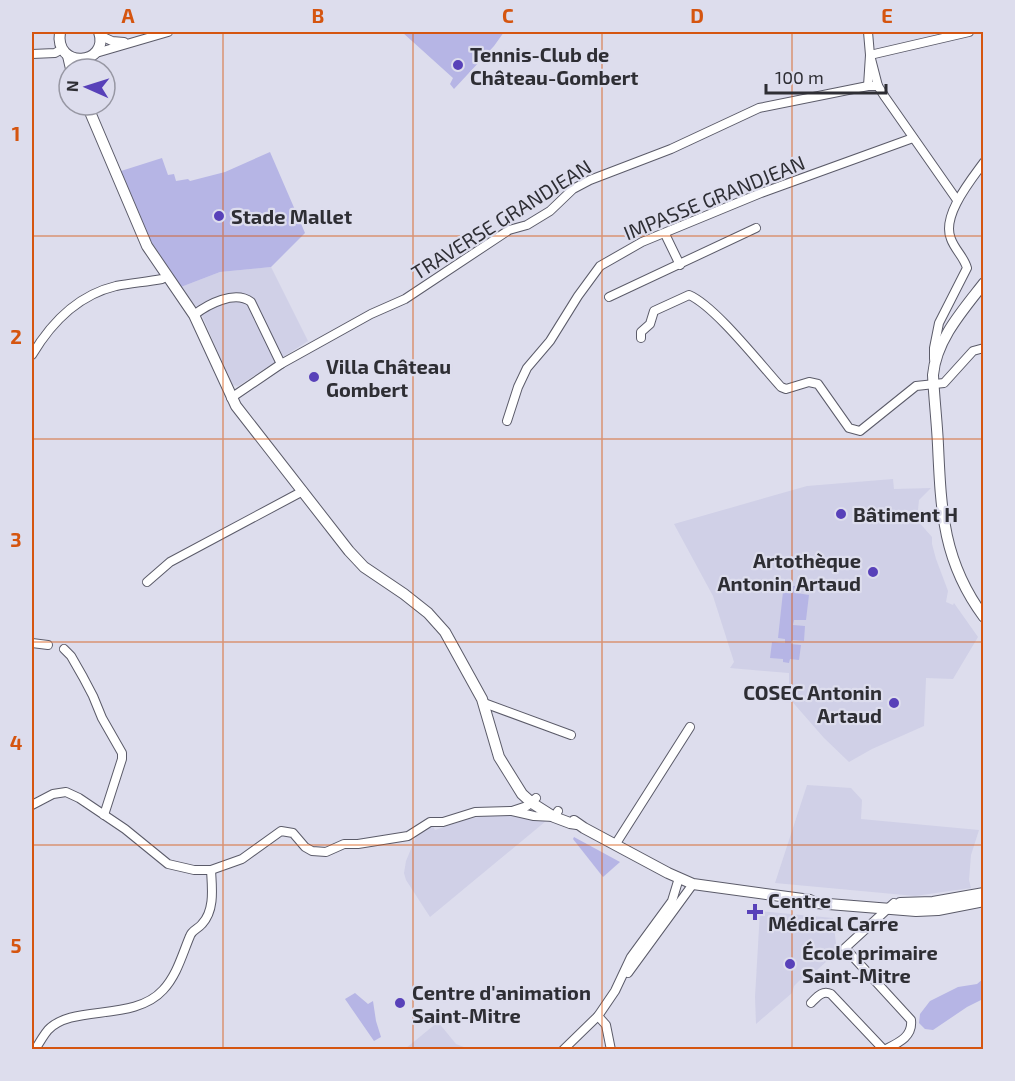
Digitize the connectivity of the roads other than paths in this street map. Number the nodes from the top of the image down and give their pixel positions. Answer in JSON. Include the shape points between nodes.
{"nodes":[{"id":1,"x":168,"y":32,"type":"edge"},
{"id":2,"x":868,"y":32,"type":"edge"},
{"id":3,"x":969,"y":32,"type":"edge"},
{"id":4,"x":100,"y":34,"type":"edge"},
{"id":5,"x":130,"y":43,"type":"junction"},
{"id":6,"x":62,"y":44,"type":"edge"},
{"id":7,"x":96,"y":53,"type":"junction"},
{"id":8,"x":32,"y":54,"type":"edge"},
{"id":9,"x":870,"y":55,"type":"junction"},
{"id":10,"x":73,"y":57,"type":"edge"},
{"id":11,"x":91,"y":57,"type":"edge"},
{"id":12,"x":868,"y":86,"type":"junction"},
{"id":13,"x":878,"y":86,"type":"junction"},
{"id":14,"x":92,"y":117,"type":"edge"},
{"id":15,"x":913,"y":138,"type":"junction"},
{"id":16,"x":984,"y":162,"type":"edge"},
{"id":17,"x":957,"y":201,"type":"junction"},
{"id":18,"x":756,"y":228,"type":"dead end"},
{"id":19,"x":665,"y":234,"type":"junction"},
{"id":20,"x":680,"y":265,"type":"junction"},
{"id":21,"x":168,"y":276,"type":"junction"},
{"id":22,"x":984,"y":283,"type":"edge"},
{"id":23,"x":609,"y":297,"type":"dead end"},
{"id":24,"x":194,"y":315,"type":"junction"},
{"id":25,"x":641,"y":338,"type":"dead end"},
{"id":26,"x":984,"y":348,"type":"edge"},
{"id":27,"x":32,"y":355,"type":"edge"},
{"id":28,"x":281,"y":364,"type":"junction"},
{"id":29,"x":934,"y":367,"type":"junction"},
{"id":30,"x":934,"y":385,"type":"junction"},
{"id":31,"x":231,"y":398,"type":"junction"},
{"id":32,"x":507,"y":421,"type":"dead end"},
{"id":33,"x":303,"y":491,"type":"junction"},
{"id":34,"x":147,"y":582,"type":"dead end"},
{"id":35,"x":984,"y":617,"type":"edge"},
{"id":36,"x":32,"y":643,"type":"edge"},
{"id":37,"x":48,"y":645,"type":"dead end"},
{"id":38,"x":64,"y":649,"type":"dead end"},
{"id":39,"x":484,"y":703,"type":"junction"},
{"id":40,"x":690,"y":727,"type":"dead end"},
{"id":41,"x":570,"y":735,"type":"dead end"},
{"id":42,"x":534,"y":801,"type":"junction"},
{"id":43,"x":32,"y":805,"type":"edge"},
{"id":44,"x":512,"y":811,"type":"junction"},
{"id":45,"x":104,"y":814,"type":"junction"},
{"id":46,"x":556,"y":814,"type":"junction"},
{"id":47,"x":615,"y":845,"type":"junction"},
{"id":48,"x":211,"y":870,"type":"junction"},
{"id":49,"x":679,"y":878,"type":"junction"},
{"id":50,"x":693,"y":884,"type":"junction"},
{"id":51,"x":984,"y":893,"type":"edge"},
{"id":52,"x":984,"y":901,"type":"edge"},
{"id":53,"x":891,"y":906,"type":"junction"},
{"id":54,"x":624,"y":975,"type":"junction"},
{"id":55,"x":811,"y":1003,"type":"dead end"},
{"id":56,"x":600,"y":1018,"type":"junction"},
{"id":57,"x":35,"y":1050,"type":"edge"},
{"id":58,"x":563,"y":1050,"type":"edge"},
{"id":59,"x":571,"y":1050,"type":"edge"},
{"id":60,"x":611,"y":1050,"type":"edge"},
{"id":61,"x":884,"y":1050,"type":"edge"}],
"edges":[{"from":1,"to":5,"type":"street"},
{"from":2,"to":9,"type":"street"},
{"from":3,"to":9,"type":"street"},
{"from":4,"to":5,"type":"street","via":[[112,41]]},
{"from":4,"to":7,"type":"street"},
{"from":5,"to":7,"type":"street"},
{"from":6,"to":8,"type":"street","via":[[44,54]]},
{"from":6,"to":10,"type":"street"},
{"from":7,"to":11,"type":"street"},
{"from":9,"to":12,"type":"street"},
{"from":9,"to":13,"type":"street"},
{"from":12,"to":13,"type":"street","name":"TRAVERSE GRANDJEAN"},
{"from":12,"to":28,"type":"street","name":"TRAVERSE GRANDJEAN","via":[[759,108],[671,149],[590,180],[573,189],[550,211],[527,225],[509,230],[405,299]]},
{"from":13,"to":15,"type":"street"},
{"from":14,"to":21,"type":"street","via":[[147,246]]},
{"from":15,"to":17,"type":"street"},
{"from":15,"to":19,"type":"street","name":"IMPASSE GRANDJEAN","via":[[761,193]]},
{"from":16,"to":17,"type":"street"},
{"from":17,"to":29,"type":"street","via":[[950,221],[950,237],[967,268],[939,323]]},
{"from":18,"to":20,"type":"street"},
{"from":19,"to":20,"type":"street"},
{"from":19,"to":32,"type":"street","name":"IMPASSE GRANDJEAN","via":[[600,266],[527,368]]},
{"from":20,"to":23,"type":"street"},
{"from":21,"to":24,"type":"street"},
{"from":21,"to":27,"type":"street","via":[[94,294],[54,322]]},
{"from":22,"to":29,"type":"street","via":[[947,335]]},
{"from":24,"to":28,"type":"street","via":[[219,302],[246,298]]},
{"from":24,"to":31,"type":"street"},
{"from":25,"to":30,"type":"street","via":[[654,311],[689,295],[699,299],[781,387],[818,384],[849,428],[860,431],[916,386]]},
{"from":26,"to":30,"type":"street","via":[[973,351],[944,383]]},
{"from":28,"to":31,"type":"street","name":"TRAVERSE GRANDJEAN"},
{"from":29,"to":30,"type":"street"},
{"from":30,"to":35,"type":"street","via":[[944,528],[965,590]]},
{"from":31,"to":33,"type":"street"},
{"from":33,"to":34,"type":"street","via":[[170,562]]},
{"from":33,"to":39,"type":"street","via":[[364,567],[428,613],[456,650]]},
{"from":36,"to":37,"type":"street"},
{"from":38,"to":45,"type":"street","via":[[122,753]]},
{"from":39,"to":41,"type":"street"},
{"from":39,"to":42,"type":"street","via":[[499,757],[522,794]]},
{"from":40,"to":47,"type":"street"},
{"from":42,"to":44,"type":"street"},
{"from":42,"to":46,"type":"street"},
{"from":43,"to":45,"type":"street","via":[[66,792]]},
{"from":44,"to":46,"type":"street","via":[[534,816]]},
{"from":44,"to":48,"type":"street","via":[[475,812],[430,822],[408,836],[344,844],[326,852],[312,851],[293,833],[282,831],[242,859]]},
{"from":45,"to":48,"type":"street","via":[[168,864]]},
{"from":46,"to":47,"type":"street"},
{"from":47,"to":49,"type":"street"},
{"from":48,"to":57,"type":"street","via":[[210,911],[191,933],[164,990],[151,1002],[139,1006],[63,1020],[49,1029]]},
{"from":49,"to":50,"type":"street"},
{"from":49,"to":54,"type":"street","via":[[672,901],[631,957]]},
{"from":50,"to":53,"type":"street","via":[[816,903]]},
{"from":50,"to":54,"type":"street"},
{"from":51,"to":53,"type":"street"},
{"from":52,"to":53,"type":"street","via":[[938,910]]},
{"from":53,"to":61,"type":"street","via":[[845,948],[911,1020],[908,1034]]},
{"from":54,"to":56,"type":"street","via":[[621,990]]},
{"from":55,"to":61,"type":"street","via":[[822,994],[831,994]]},
{"from":56,"to":58,"type":"street"},
{"from":56,"to":59,"type":"street"},
{"from":56,"to":60,"type":"street","via":[[606,1026]]}]}
